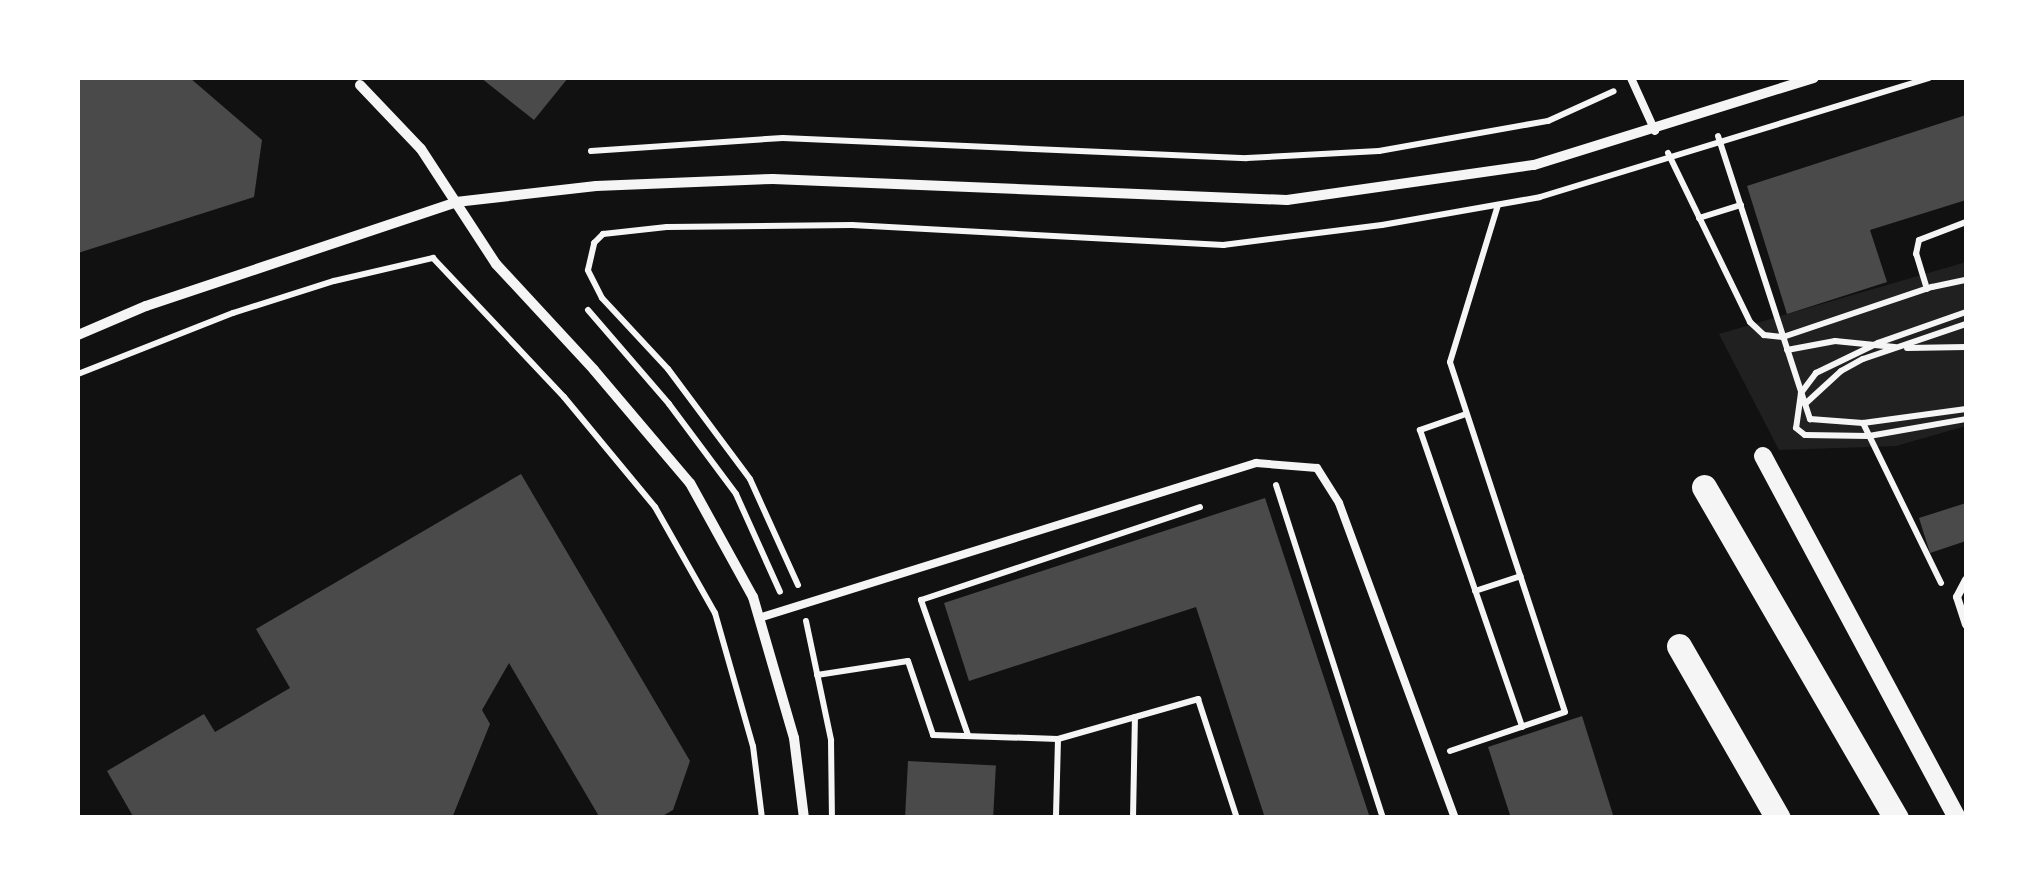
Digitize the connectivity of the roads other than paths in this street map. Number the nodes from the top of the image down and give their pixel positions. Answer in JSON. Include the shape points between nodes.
{"nodes":[{"id":1,"x":1814,"y":78,"type":"edge"},
{"id":2,"x":1632,"y":80,"type":"edge"},
{"id":3,"x":360,"y":85,"type":"dead end"},
{"id":4,"x":1654,"y":131,"type":"junction"},
{"id":5,"x":456,"y":202,"type":"junction"},
{"id":6,"x":78,"y":335,"type":"edge"},
{"id":7,"x":1763,"y":456,"type":"dead end"},
{"id":8,"x":1704,"y":487,"type":"dead end"},
{"id":9,"x":1966,"y":580,"type":"edge"},
{"id":10,"x":759,"y":618,"type":"junction"},
{"id":11,"x":1966,"y":625,"type":"edge"},
{"id":12,"x":1679,"y":646,"type":"dead end"},
{"id":13,"x":804,"y":818,"type":"edge"},
{"id":14,"x":1456,"y":818,"type":"edge"},
{"id":15,"x":1778,"y":818,"type":"edge"},
{"id":16,"x":1896,"y":818,"type":"edge"},
{"id":17,"x":1957,"y":818,"type":"edge"}],
"edges":[{"from":1,"to":4,"type":"street"},
{"from":2,"to":4,"type":"lane"},
{"from":3,"to":5,"type":"street","via":[[421,150]]},
{"from":4,"to":5,"type":"street","via":[[1534,165],[1287,200],[773,180],[596,186]]},
{"from":5,"to":6,"type":"street"},
{"from":5,"to":10,"type":"street","via":[[496,264],[690,483],[754,597]]},
{"from":7,"to":17,"type":"street"},
{"from":8,"to":16,"type":"main road"},
{"from":9,"to":11,"type":"lane","via":[[1958,597]]},
{"from":10,"to":13,"type":"street","via":[[794,738]]},
{"from":10,"to":14,"type":"lane","via":[[1256,463],[1318,468],[1339,503]]},
{"from":12,"to":15,"type":"main road"}]}
